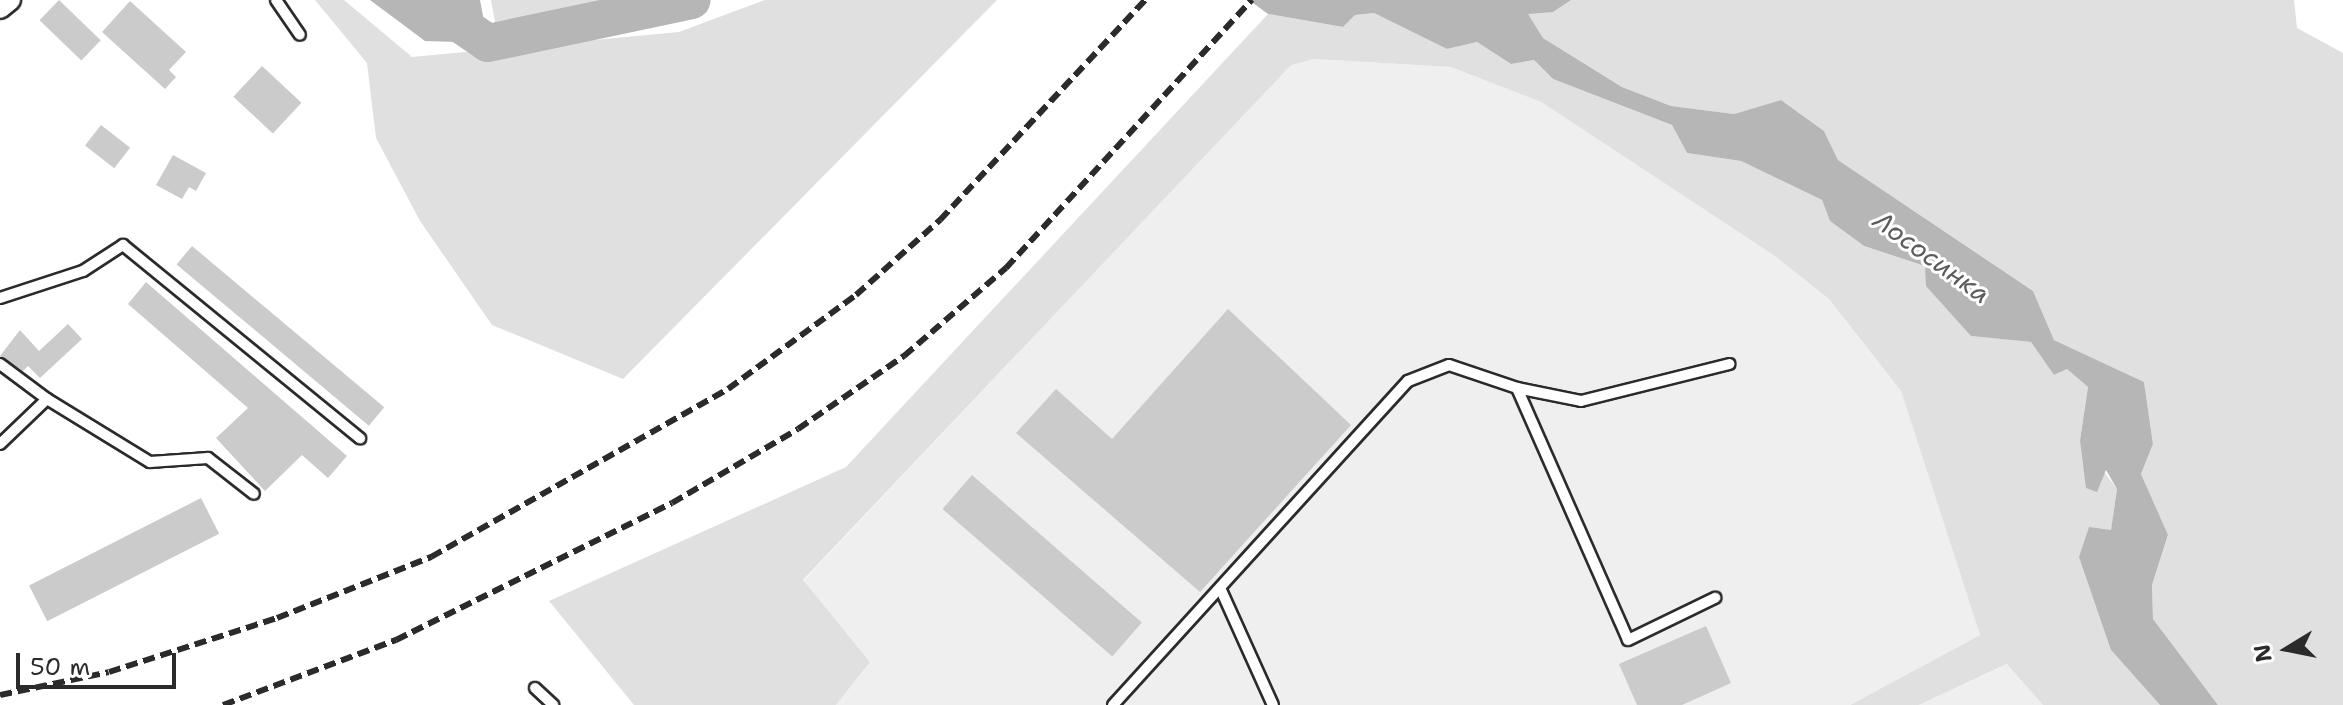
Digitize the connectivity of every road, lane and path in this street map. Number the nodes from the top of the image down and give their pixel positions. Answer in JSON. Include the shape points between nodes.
{"nodes":[{"id":1,"x":10,"y":0,"type":"edge"},
{"id":2,"x":276,"y":0,"type":"edge"},
{"id":3,"x":0,"y":8,"type":"edge"},
{"id":4,"x":300,"y":35,"type":"dead end"},
{"id":5,"x":0,"y":298,"type":"edge"},
{"id":6,"x":0,"y":364,"type":"edge"},
{"id":7,"x":1729,"y":364,"type":"dead end"},
{"id":8,"x":1517,"y":388,"type":"junction"},
{"id":9,"x":47,"y":399,"type":"junction"},
{"id":10,"x":360,"y":438,"type":"dead end"},
{"id":11,"x":0,"y":444,"type":"edge"},
{"id":12,"x":254,"y":494,"type":"dead end"},
{"id":13,"x":1221,"y":590,"type":"junction"},
{"id":14,"x":1715,"y":598,"type":"dead end"},
{"id":15,"x":535,"y":688,"type":"dead end"},
{"id":16,"x":553,"y":705,"type":"edge"},
{"id":17,"x":1113,"y":705,"type":"edge"},
{"id":18,"x":1273,"y":705,"type":"edge"}],
"edges":[{"from":1,"to":3,"type":"street"},
{"from":2,"to":4,"type":"lane"},
{"from":5,"to":10,"type":"lane","via":[[83,271],[123,245]]},
{"from":6,"to":9,"type":"lane"},
{"from":7,"to":8,"type":"lane","via":[[1581,401]]},
{"from":8,"to":13,"type":"lane","via":[[1449,365],[1408,381]]},
{"from":8,"to":14,"type":"lane","via":[[1628,640]]},
{"from":9,"to":11,"type":"lane"},
{"from":9,"to":12,"type":"lane","via":[[150,462],[208,458]]},
{"from":13,"to":17,"type":"lane"},
{"from":13,"to":18,"type":"lane"},
{"from":15,"to":16,"type":"lane"}]}
